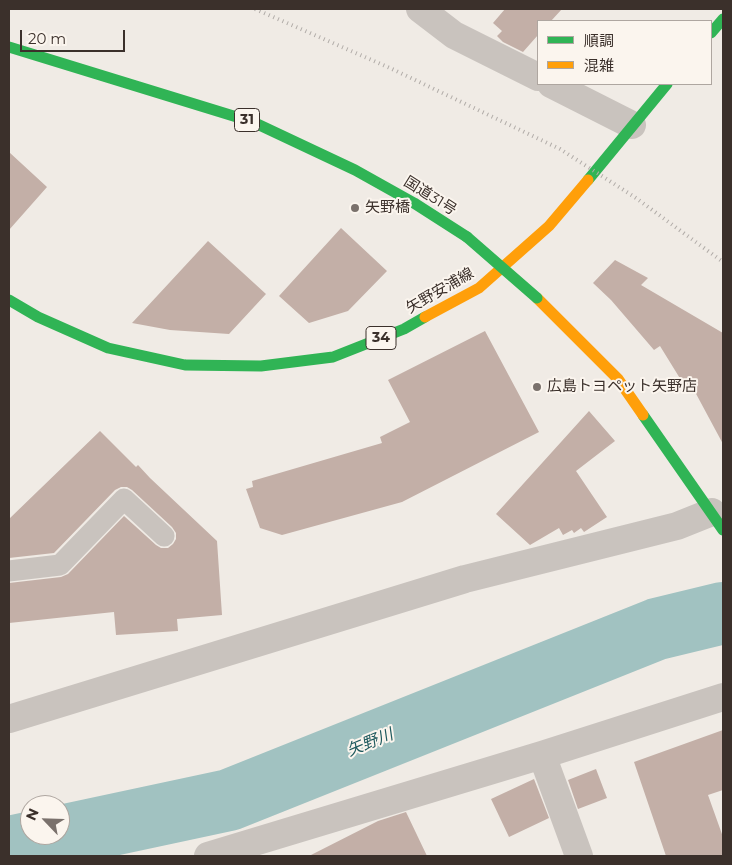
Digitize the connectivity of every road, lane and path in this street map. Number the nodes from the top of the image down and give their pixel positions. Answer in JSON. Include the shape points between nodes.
{"nodes":[{"id":1,"x":420,"y":9,"type":"edge"},
{"id":2,"x":723,"y":19,"type":"edge"},
{"id":3,"x":712,"y":32,"type":"edge"},
{"id":4,"x":9,"y":47,"type":"edge"},
{"id":5,"x":537,"y":76,"type":"edge"},
{"id":6,"x":553,"y":85,"type":"edge"},
{"id":7,"x":666,"y":85,"type":"edge"},
{"id":8,"x":632,"y":125,"type":"junction"},
{"id":9,"x":9,"y":300,"type":"edge"},
{"id":10,"x":718,"y":521,"type":"edge"},
{"id":11,"x":164,"y":536,"type":"dead end"},
{"id":12,"x":9,"y":571,"type":"edge"},
{"id":13,"x":723,"y":696,"type":"edge"},
{"id":14,"x":9,"y":719,"type":"edge"},
{"id":15,"x":542,"y":755,"type":"junction"},
{"id":16,"x":208,"y":856,"type":"edge"},
{"id":17,"x":579,"y":856,"type":"edge"}],
"edges":[{"from":1,"to":5,"type":"street","via":[[454,35]]},
{"from":2,"to":3,"type":"main road"},
{"from":4,"to":10,"type":"main road","name":"国道31号","number":"31","bridge":true,"via":[[253,122],[414,202],[466,237],[537,298],[618,379]]},
{"from":6,"to":8,"type":"street"},
{"from":7,"to":8,"type":"main road","name":"矢野安浦線","number":"34"},
{"from":8,"to":9,"type":"main road","name":"矢野安浦線","number":"34","via":[[549,226],[479,288],[404,330],[333,357],[261,366],[185,364],[108,348],[38,317]]},
{"from":10,"to":14,"type":"street","via":[[677,526],[465,579]]},
{"from":11,"to":12,"type":"lane","via":[[124,499],[60,565]]},
{"from":13,"to":15,"type":"street"},
{"from":15,"to":16,"type":"street"},
{"from":15,"to":17,"type":"street"}]}
